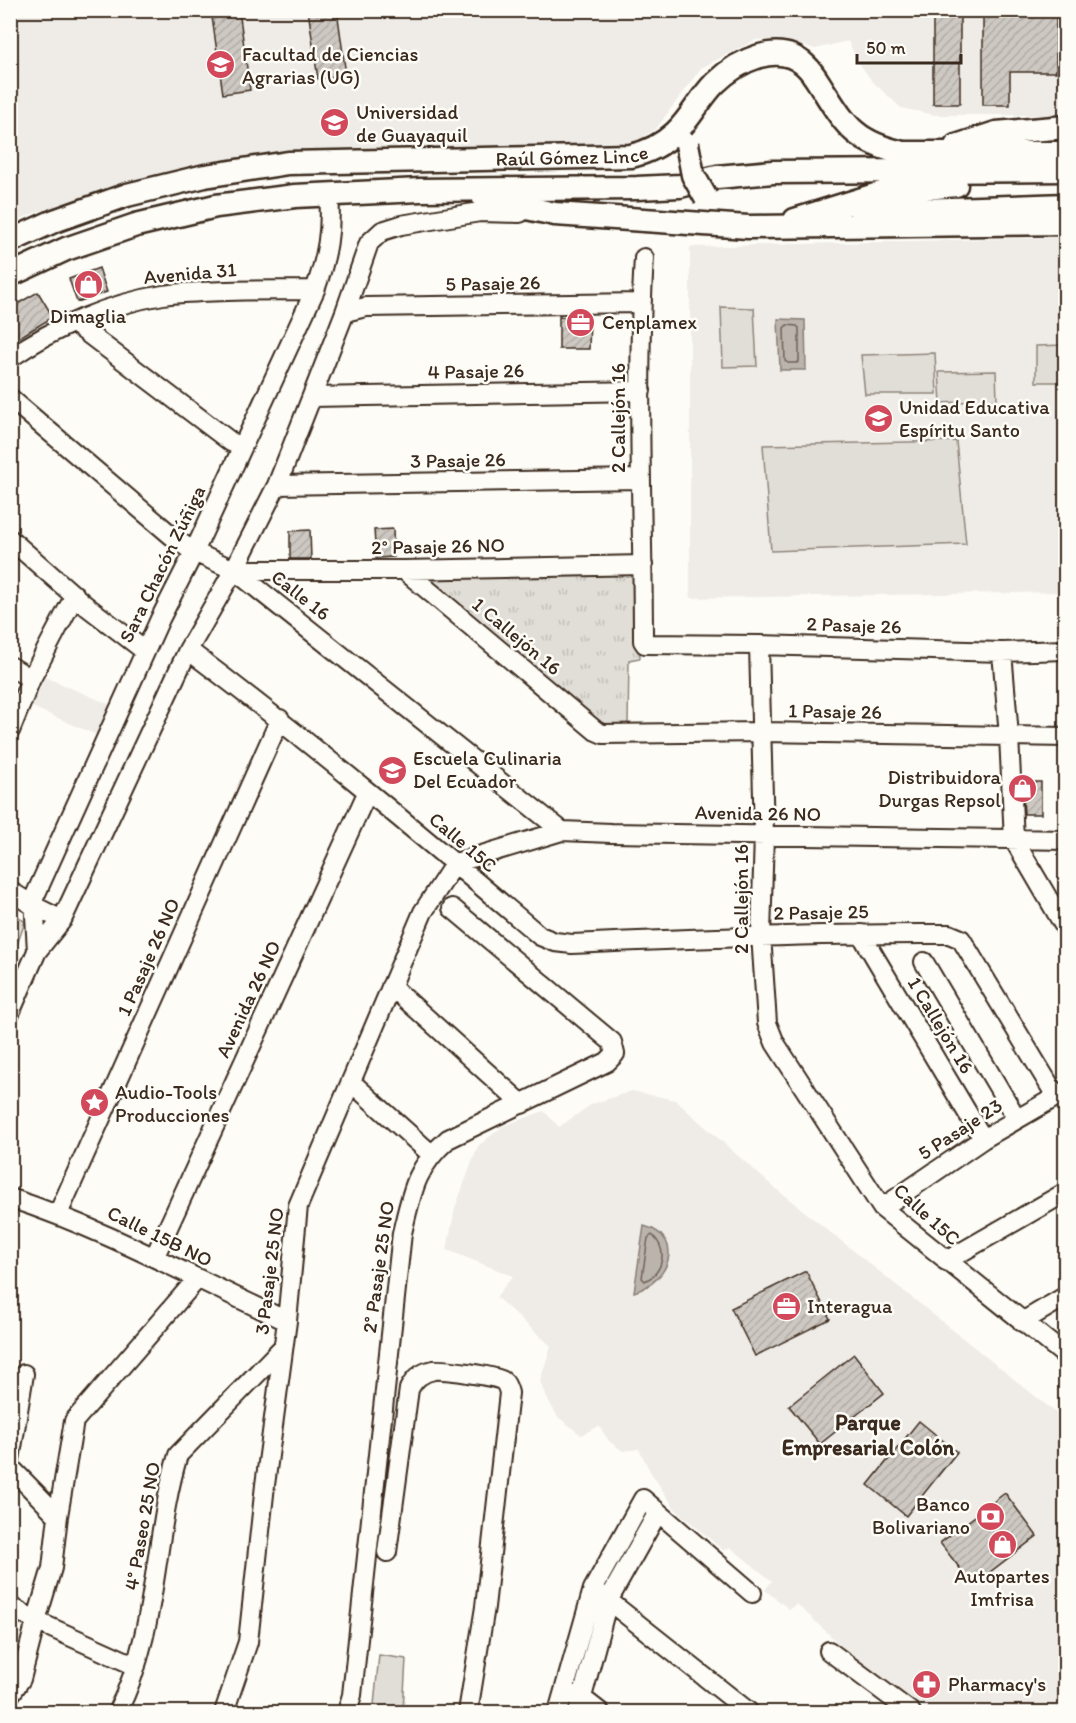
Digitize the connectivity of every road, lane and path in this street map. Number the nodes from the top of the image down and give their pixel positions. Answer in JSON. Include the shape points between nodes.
{"nodes":[{"id":1,"x":698,"y":106,"type":"junction"},
{"id":2,"x":1065,"y":127,"type":"edge"},
{"id":3,"x":1013,"y":132,"type":"junction"},
{"id":4,"x":1065,"y":148,"type":"edge"},
{"id":5,"x":938,"y":152,"type":"junction"},
{"id":6,"x":1065,"y":153,"type":"edge"},
{"id":7,"x":1065,"y":170,"type":"edge"},
{"id":8,"x":420,"y":190,"type":"junction"},
{"id":9,"x":328,"y":195,"type":"junction"},
{"id":10,"x":1065,"y":205,"type":"edge"},
{"id":11,"x":555,"y":214,"type":"junction"},
{"id":12,"x":794,"y":220,"type":"junction"},
{"id":13,"x":1065,"y":223,"type":"edge"},
{"id":14,"x":754,"y":227,"type":"junction"},
{"id":15,"x":10,"y":241,"type":"edge"},
{"id":16,"x":644,"y":258,"type":"dead end"},
{"id":17,"x":10,"y":274,"type":"edge"},
{"id":18,"x":315,"y":290,"type":"junction"},
{"id":19,"x":641,"y":303,"type":"junction"},
{"id":20,"x":345,"y":312,"type":"junction"},
{"id":21,"x":74,"y":323,"type":"junction"},
{"id":22,"x":10,"y":358,"type":"edge"},
{"id":23,"x":641,"y":391,"type":"junction"},
{"id":24,"x":10,"y":398,"type":"edge"},
{"id":25,"x":312,"y":398,"type":"junction"},
{"id":26,"x":242,"y":447,"type":"junction"},
{"id":27,"x":640,"y":479,"type":"junction"},
{"id":28,"x":276,"y":485,"type":"junction"},
{"id":29,"x":10,"y":539,"type":"edge"},
{"id":30,"x":194,"y":552,"type":"junction"},
{"id":31,"x":643,"y":565,"type":"junction"},
{"id":32,"x":234,"y":570,"type":"junction"},
{"id":33,"x":404,"y":570,"type":"junction"},
{"id":34,"x":75,"y":595,"type":"junction"},
{"id":35,"x":643,"y":641,"type":"joint"},
{"id":36,"x":759,"y":645,"type":"junction"},
{"id":37,"x":188,"y":650,"type":"junction"},
{"id":38,"x":1065,"y":650,"type":"edge"},
{"id":39,"x":145,"y":651,"type":"junction"},
{"id":40,"x":1002,"y":652,"type":"junction"},
{"id":41,"x":10,"y":666,"type":"edge"},
{"id":42,"x":31,"y":679,"type":"junction"},
{"id":43,"x":280,"y":719,"type":"junction"},
{"id":44,"x":10,"y":731,"type":"edge"},
{"id":45,"x":762,"y":732,"type":"junction"},
{"id":46,"x":603,"y":734,"type":"joint"},
{"id":47,"x":1009,"y":736,"type":"junction"},
{"id":48,"x":1065,"y":736,"type":"edge"},
{"id":49,"x":367,"y":793,"type":"junction"},
{"id":50,"x":562,"y":831,"type":"junction"},
{"id":51,"x":764,"y":835,"type":"junction"},
{"id":52,"x":1014,"y":840,"type":"junction"},
{"id":53,"x":1065,"y":840,"type":"edge"},
{"id":54,"x":455,"y":863,"type":"junction"},
{"id":55,"x":10,"y":891,"type":"edge"},
{"id":56,"x":34,"y":906,"type":"junction"},
{"id":57,"x":452,"y":908,"type":"dead end"},
{"id":58,"x":62,"y":920,"type":"junction"},
{"id":59,"x":1065,"y":929,"type":"edge"},
{"id":60,"x":861,"y":934,"type":"junction"},
{"id":61,"x":761,"y":935,"type":"junction"},
{"id":62,"x":572,"y":944,"type":"joint"},
{"id":63,"x":37,"y":951,"type":"junction"},
{"id":64,"x":924,"y":962,"type":"dead end"},
{"id":65,"x":391,"y":986,"type":"junction"},
{"id":66,"x":10,"y":1013,"type":"edge"},
{"id":67,"x":776,"y":1043,"type":"joint"},
{"id":68,"x":351,"y":1082,"type":"junction"},
{"id":69,"x":1061,"y":1093,"type":"edge"},
{"id":70,"x":522,"y":1104,"type":"junction"},
{"id":71,"x":1017,"y":1119,"type":"junction"},
{"id":72,"x":982,"y":1139,"type":"junction"},
{"id":73,"x":431,"y":1154,"type":"junction"},
{"id":74,"x":1065,"y":1192,"type":"edge"},
{"id":75,"x":10,"y":1198,"type":"edge"},
{"id":76,"x":882,"y":1208,"type":"junction"},
{"id":77,"x":58,"y":1214,"type":"junction"},
{"id":78,"x":155,"y":1256,"type":"junction"},
{"id":79,"x":946,"y":1261,"type":"junction"},
{"id":80,"x":197,"y":1279,"type":"junction"},
{"id":81,"x":1065,"y":1296,"type":"edge"},
{"id":82,"x":287,"y":1321,"type":"junction"},
{"id":83,"x":1022,"y":1322,"type":"junction"},
{"id":84,"x":282,"y":1348,"type":"junction"},
{"id":85,"x":1065,"y":1356,"type":"edge"},
{"id":86,"x":24,"y":1374,"type":"dead end"},
{"id":87,"x":10,"y":1460,"type":"edge"},
{"id":88,"x":10,"y":1467,"type":"edge"},
{"id":89,"x":658,"y":1512,"type":"junction"},
{"id":90,"x":58,"y":1516,"type":"junction"},
{"id":91,"x":387,"y":1552,"type":"dead end"},
{"id":92,"x":593,"y":1589,"type":"junction"},
{"id":93,"x":752,"y":1593,"type":"dead end"},
{"id":94,"x":608,"y":1601,"type":"junction"},
{"id":95,"x":10,"y":1606,"type":"edge"},
{"id":96,"x":36,"y":1621,"type":"junction"},
{"id":97,"x":829,"y":1651,"type":"dead end"},
{"id":98,"x":136,"y":1666,"type":"junction"},
{"id":99,"x":564,"y":1691,"type":"junction"},
{"id":100,"x":10,"y":1695,"type":"edge"},
{"id":101,"x":580,"y":1705,"type":"edge"},
{"id":102,"x":225,"y":1708,"type":"edge"},
{"id":103,"x":117,"y":1713,"type":"edge"},
{"id":104,"x":346,"y":1713,"type":"edge"},
{"id":105,"x":468,"y":1713,"type":"edge"},
{"id":106,"x":558,"y":1713,"type":"edge"},
{"id":107,"x":600,"y":1713,"type":"edge"},
{"id":108,"x":749,"y":1713,"type":"edge"},
{"id":109,"x":911,"y":1713,"type":"edge"}],
"edges":[{"from":1,"to":5,"type":"main road","name":"Raúl Gómez Lince","via":[[715,84],[755,57],[782,54],[794,57],[810,69],[858,136],[903,153]]},
{"from":1,"to":14,"type":"main road","bridge":true,"via":[[687,144],[693,176],[706,198],[720,210]]},
{"from":1,"to":15,"type":"main road","name":"Raúl Gómez Lince","via":[[666,141],[631,156],[288,163],[205,176],[127,195],[54,220]]},
{"from":2,"to":3,"type":"main road"},
{"from":3,"to":4,"type":"main road"},
{"from":3,"to":5,"type":"main road","via":[[996,133]]},
{"from":5,"to":6,"type":"main road","name":"Raúl Gómez Lince"},
{"from":7,"to":8,"type":"main road","name":"Raúl Gómez Lince","via":[[773,172],[648,188]]},
{"from":7,"to":12,"type":"main road","via":[[885,192]]},
{"from":8,"to":9,"type":"main road","name":"Raúl Gómez Lince"},
{"from":8,"to":11,"type":"main road","via":[[465,194]]},
{"from":9,"to":17,"type":"main road","name":"Raúl Gómez Lince","via":[[216,206],[136,225],[66,249]]},
{"from":9,"to":18,"type":"street","name":"Sara Chacón Zúñiga","via":[[326,260]]},
{"from":10,"to":12,"type":"main road","via":[[867,211]]},
{"from":11,"to":14,"type":"main road"},
{"from":11,"to":20,"type":"street","name":"Sara Chacón Zúñiga","via":[[480,212],[382,231],[369,243]]},
{"from":12,"to":14,"type":"main road"},
{"from":13,"to":14,"type":"main road"},
{"from":16,"to":19,"type":"street","name":"2 Callejón 16"},
{"from":18,"to":21,"type":"street","name":"Avenida 31","via":[[165,294],[120,304]]},
{"from":18,"to":26,"type":"street","name":"Sara Chacón Zúñiga"},
{"from":19,"to":20,"type":"street","name":"5 Pasaje 26","via":[[366,307]]},
{"from":19,"to":23,"type":"street","name":"2 Callejón 16"},
{"from":20,"to":25,"type":"street","name":"Sara Chacón Zúñiga"},
{"from":21,"to":22,"type":"street","name":"Avenida 31"},
{"from":21,"to":26,"type":"street"},
{"from":23,"to":25,"type":"street","name":"4 Pasaje 26"},
{"from":23,"to":27,"type":"street","name":"2 Callejón 16"},
{"from":24,"to":30,"type":"street","name":"Calle 16"},
{"from":25,"to":28,"type":"street","name":"Sara Chacón Zúñiga"},
{"from":26,"to":30,"type":"street","name":"Sara Chacón Zúñiga"},
{"from":27,"to":28,"type":"street","name":"3 Pasaje 26"},
{"from":27,"to":31,"type":"street","name":"2 Callejón 16"},
{"from":28,"to":32,"type":"street","name":"Sara Chacón Zúñiga"},
{"from":29,"to":34,"type":"street"},
{"from":30,"to":32,"type":"street","name":"Calle 16"},
{"from":30,"to":39,"type":"street","name":"Sara Chacón Zúñiga"},
{"from":31,"to":33,"type":"street","name":"2° Pasaje 26 NO"},
{"from":31,"to":35,"type":"street","name":"2 Callejón 16"},
{"from":32,"to":33,"type":"street","name":"2° Pasaje 26 NO"},
{"from":32,"to":37,"type":"street","name":"Sara Chacón Zúñiga"},
{"from":32,"to":50,"type":"street","name":"Calle 16"},
{"from":33,"to":46,"type":"street","name":"1 Callejón 16"},
{"from":34,"to":39,"type":"street"},
{"from":34,"to":42,"type":"street"},
{"from":35,"to":36,"type":"street","name":"2 Pasaje 26","via":[[647,645]]},
{"from":36,"to":40,"type":"street","name":"2 Pasaje 26"},
{"from":36,"to":45,"type":"street","name":"2 Callejón 16"},
{"from":37,"to":43,"type":"street","name":"Calle 15C"},
{"from":37,"to":58,"type":"street","name":"Sara Chacón Zúñiga"},
{"from":38,"to":40,"type":"street","name":"2 Pasaje 26"},
{"from":39,"to":56,"type":"street","name":"Sara Chacón Zúñiga","via":[[34,898]]},
{"from":40,"to":47,"type":"street"},
{"from":41,"to":42,"type":"street"},
{"from":42,"to":44,"type":"street"},
{"from":43,"to":49,"type":"street","name":"Calle 15C"},
{"from":43,"to":77,"type":"street","name":"1 Pasaje 26 NO"},
{"from":45,"to":46,"type":"street","name":"1 Pasaje 26"},
{"from":45,"to":47,"type":"street","name":"1 Pasaje 26"},
{"from":45,"to":51,"type":"street","name":"2 Callejón 16"},
{"from":47,"to":48,"type":"street","name":"1 Pasaje 26"},
{"from":47,"to":52,"type":"street"},
{"from":49,"to":54,"type":"street","name":"Calle 15C"},
{"from":49,"to":78,"type":"street","name":"Avenida 26 NO"},
{"from":50,"to":51,"type":"street","name":"Avenida 26 NO"},
{"from":50,"to":54,"type":"street","name":"Avenida 26 NO"},
{"from":51,"to":52,"type":"street","name":"Avenida 26 NO"},
{"from":51,"to":61,"type":"street","name":"2 Callejón 16"},
{"from":52,"to":53,"type":"street","name":"Avenida 26 NO"},
{"from":52,"to":59,"type":"street"},
{"from":54,"to":62,"type":"street","name":"Calle 15C","via":[[540,936]]},
{"from":54,"to":65,"type":"street","name":"3 Pasaje 25 NO","via":[[423,912]]},
{"from":55,"to":56,"type":"street"},
{"from":56,"to":58,"type":"street"},
{"from":56,"to":63,"type":"street","name":"Sara Chacón Zúñiga"},
{"from":57,"to":70,"type":"street","name":"2° Pasaje 25 NO","via":[[615,1048],[607,1062]]},
{"from":58,"to":63,"type":"street","name":"Sara Chacón Zúñiga"},
{"from":60,"to":61,"type":"street","name":"2 Pasaje 25"},
{"from":60,"to":69,"type":"street","name":"2 Pasaje 25","via":[[949,934],[961,939]]},
{"from":60,"to":72,"type":"street","name":"1 Callejón 16"},
{"from":61,"to":62,"type":"street","name":"2 Pasaje 25"},
{"from":61,"to":67,"type":"street","name":"2 Callejón 16","via":[[767,1023]]},
{"from":63,"to":66,"type":"street","name":"Sara Chacón Zúñiga"},
{"from":64,"to":71,"type":"street"},
{"from":65,"to":68,"type":"street","name":"3 Pasaje 25 NO"},
{"from":65,"to":70,"type":"street"},
{"from":67,"to":76,"type":"street","name":"Calle 15C"},
{"from":68,"to":73,"type":"street"},
{"from":68,"to":82,"type":"street","name":"3 Pasaje 25 NO","via":[[298,1206]]},
{"from":69,"to":71,"type":"street","name":"5 Pasaje 23"},
{"from":70,"to":73,"type":"street","name":"2° Pasaje 25 NO","via":[[448,1139]]},
{"from":71,"to":72,"type":"street","name":"5 Pasaje 23"},
{"from":72,"to":76,"type":"street","name":"5 Pasaje 23"},
{"from":73,"to":104,"type":"street","name":"2° Pasaje 25 NO","via":[[414,1184],[402,1233],[353,1683]]},
{"from":74,"to":79,"type":"street"},
{"from":75,"to":77,"type":"street","name":"Calle 15B NO"},
{"from":76,"to":79,"type":"street","name":"Calle 15C"},
{"from":77,"to":78,"type":"street","name":"Calle 15B NO"},
{"from":78,"to":80,"type":"street","name":"Calle 15B NO"},
{"from":79,"to":83,"type":"street","name":"Calle 15C"},
{"from":80,"to":82,"type":"street","name":"Calle 15B NO"},
{"from":80,"to":90,"type":"street","via":[[74,1422]]},
{"from":81,"to":83,"type":"street"},
{"from":82,"to":84,"type":"street","name":"3 Pasaje 25 NO"},
{"from":83,"to":85,"type":"street","name":"Calle 15C"},
{"from":84,"to":98,"type":"street","name":"4° Paseo 25 NO","via":[[178,1455]]},
{"from":84,"to":102,"type":"street","name":"3 Pasaje 25 NO","via":[[248,1642]]},
{"from":86,"to":87,"type":"street"},
{"from":88,"to":90,"type":"street"},
{"from":89,"to":92,"type":"street","via":[[643,1499]]},
{"from":89,"to":93,"type":"street"},
{"from":89,"to":94,"type":"street"},
{"from":90,"to":96,"type":"street","via":[[52,1568]]},
{"from":91,"to":105,"type":"street","via":[[413,1380],[434,1370],[502,1380],[509,1393],[485,1607]]},
{"from":92,"to":94,"type":"street"},
{"from":92,"to":99,"type":"street"},
{"from":94,"to":101,"type":"street"},
{"from":94,"to":108,"type":"street"},
{"from":95,"to":96,"type":"street"},
{"from":96,"to":98,"type":"street"},
{"from":96,"to":100,"type":"street","via":[[21,1678]]},
{"from":97,"to":109,"type":"street"},
{"from":98,"to":103,"type":"street","name":"4° Paseo 25 NO"},
{"from":99,"to":101,"type":"street"},
{"from":99,"to":106,"type":"street"},
{"from":101,"to":107,"type":"street"}]}
